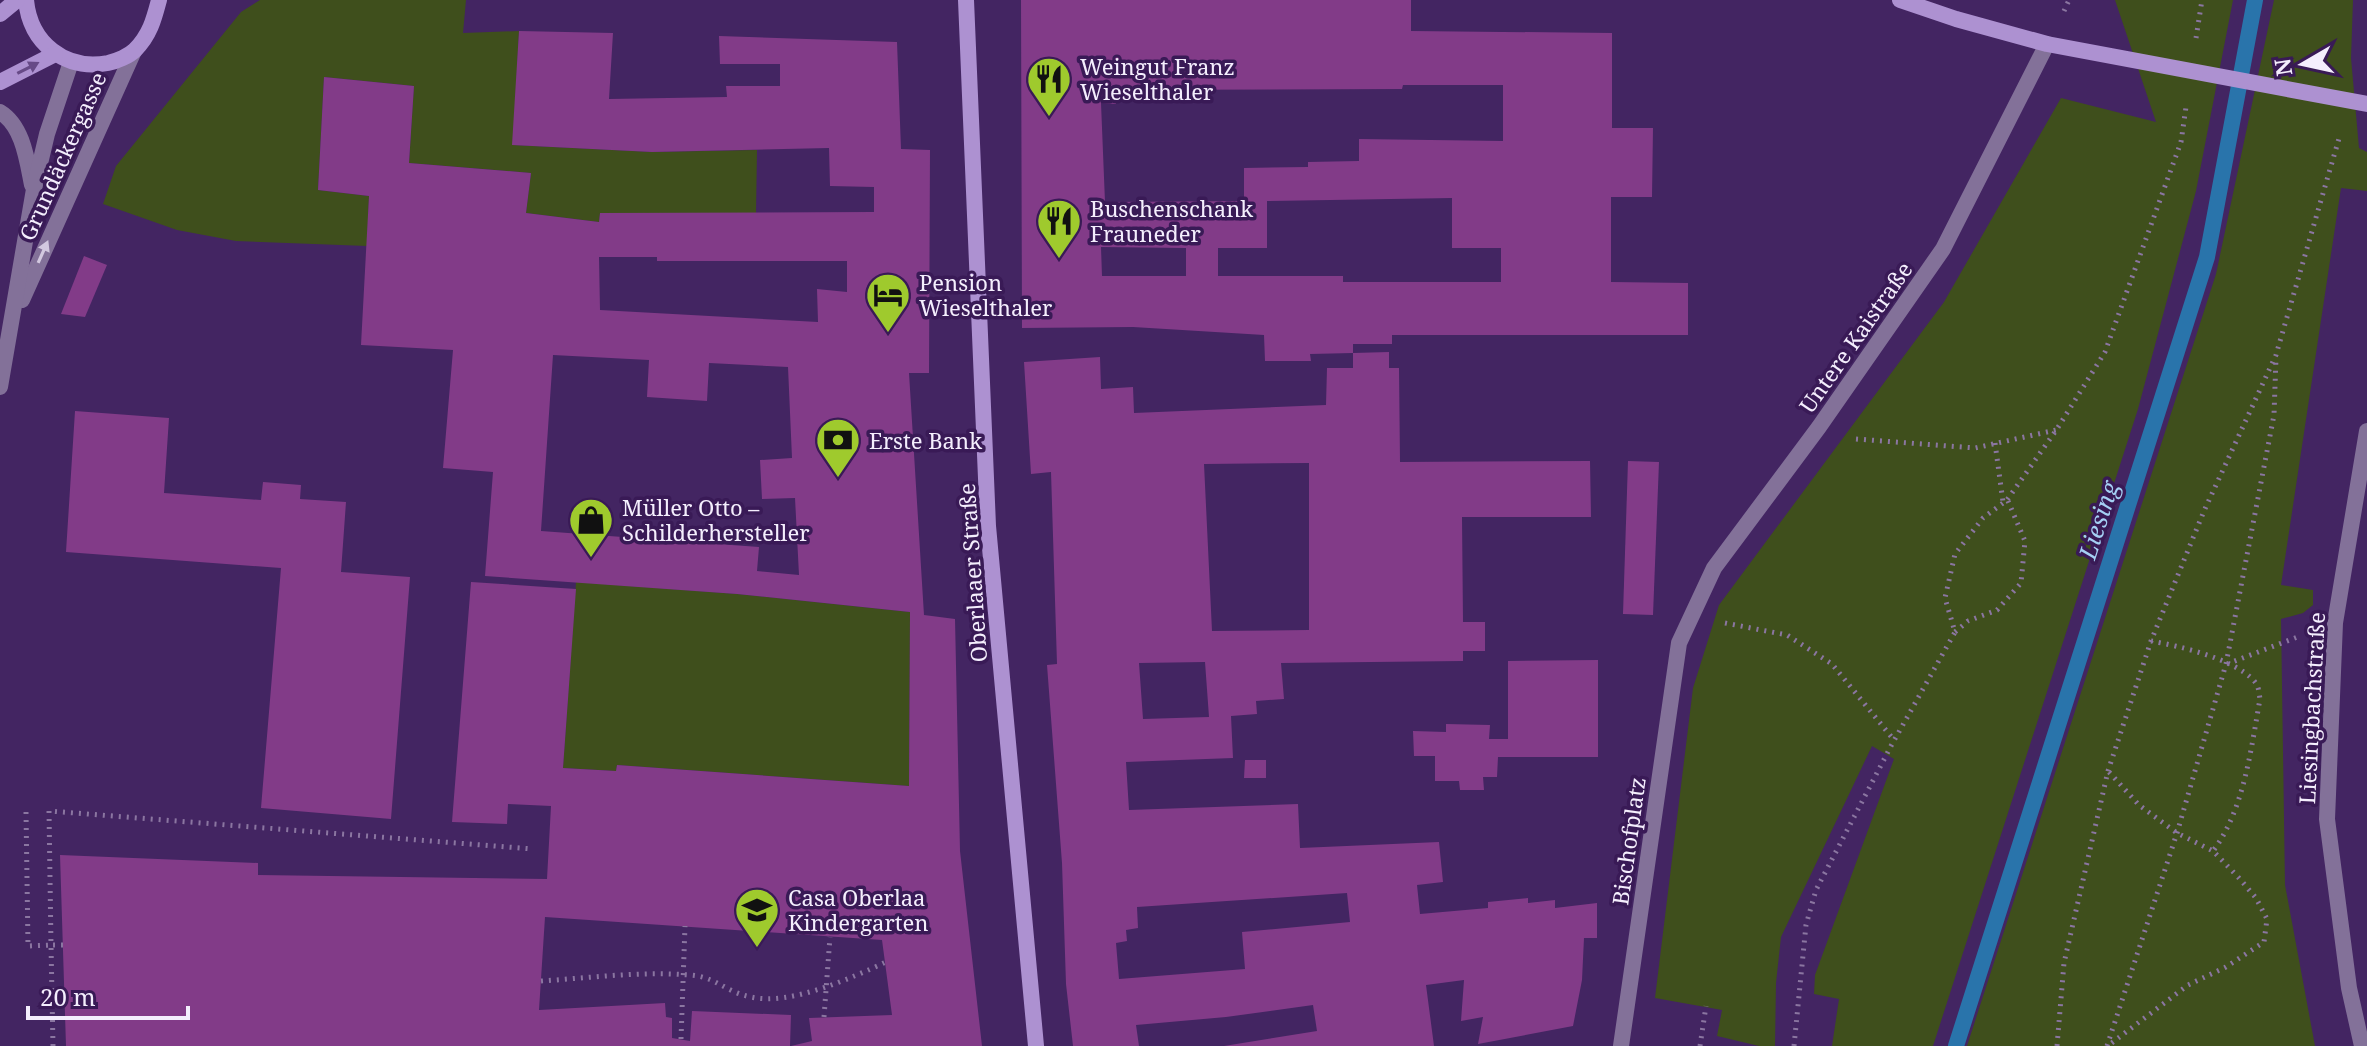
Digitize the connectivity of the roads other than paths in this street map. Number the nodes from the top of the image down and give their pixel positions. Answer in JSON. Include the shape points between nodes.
{"nodes":[{"id":1,"x":17,"y":0,"type":"edge"},
{"id":2,"x":26,"y":0,"type":"edge"},
{"id":3,"x":159,"y":0,"type":"edge"},
{"id":4,"x":966,"y":0,"type":"edge"},
{"id":5,"x":1900,"y":0,"type":"edge"},
{"id":6,"x":0,"y":14,"type":"edge"},
{"id":7,"x":2047,"y":44,"type":"junction"},
{"id":8,"x":134,"y":51,"type":"junction"},
{"id":9,"x":55,"y":54,"type":"junction"},
{"id":10,"x":71,"y":62,"type":"junction"},
{"id":11,"x":0,"y":82,"type":"edge"},
{"id":12,"x":2367,"y":104,"type":"edge"},
{"id":13,"x":0,"y":112,"type":"edge"},
{"id":14,"x":34,"y":189,"type":"junction"},
{"id":15,"x":12,"y":323,"type":"junction"},
{"id":16,"x":0,"y":387,"type":"edge"},
{"id":17,"x":2367,"y":431,"type":"edge"},
{"id":18,"x":1679,"y":643,"type":"joint"},
{"id":19,"x":1036,"y":1046,"type":"edge"},
{"id":20,"x":1621,"y":1046,"type":"edge"},
{"id":21,"x":2362,"y":1046,"type":"edge"}],
"edges":[{"from":1,"to":6,"type":"main road"},
{"from":2,"to":9,"type":"main road","via":[[38,37]]},
{"from":3,"to":8,"type":"main road","via":[[152,28]]},
{"from":4,"to":19,"type":"main road","name":"Oberlaaer Straße","via":[[988,526]]},
{"from":5,"to":7,"type":"main road"},
{"from":7,"to":12,"type":"main road"},
{"from":7,"to":18,"type":"street","name":"Untere Kaistraße","via":[[1943,249],[1714,568]]},
{"from":8,"to":10,"type":"main road","via":[[92,66]]},
{"from":15,"to":8,"type":"street","name":"Grundäckergasse","one_way":true},
{"from":9,"to":10,"type":"main road"},
{"from":11,"to":9,"type":"main road","one_way":true},
{"from":10,"to":14,"type":"street","name":"Grundäckergasse"},
{"from":13,"to":14,"type":"street","name":"Grundäckergasse","via":[[9,117],[23,142]]},
{"from":14,"to":15,"type":"street","name":"Grundäckergasse"},
{"from":15,"to":16,"type":"street","name":"Grundäckergasse"},
{"from":17,"to":21,"type":"street","name":"Liesingbachstraße","via":[[2335,623],[2327,819],[2349,988]]},
{"from":18,"to":20,"type":"street","name":"Bischofplatz"}]}
